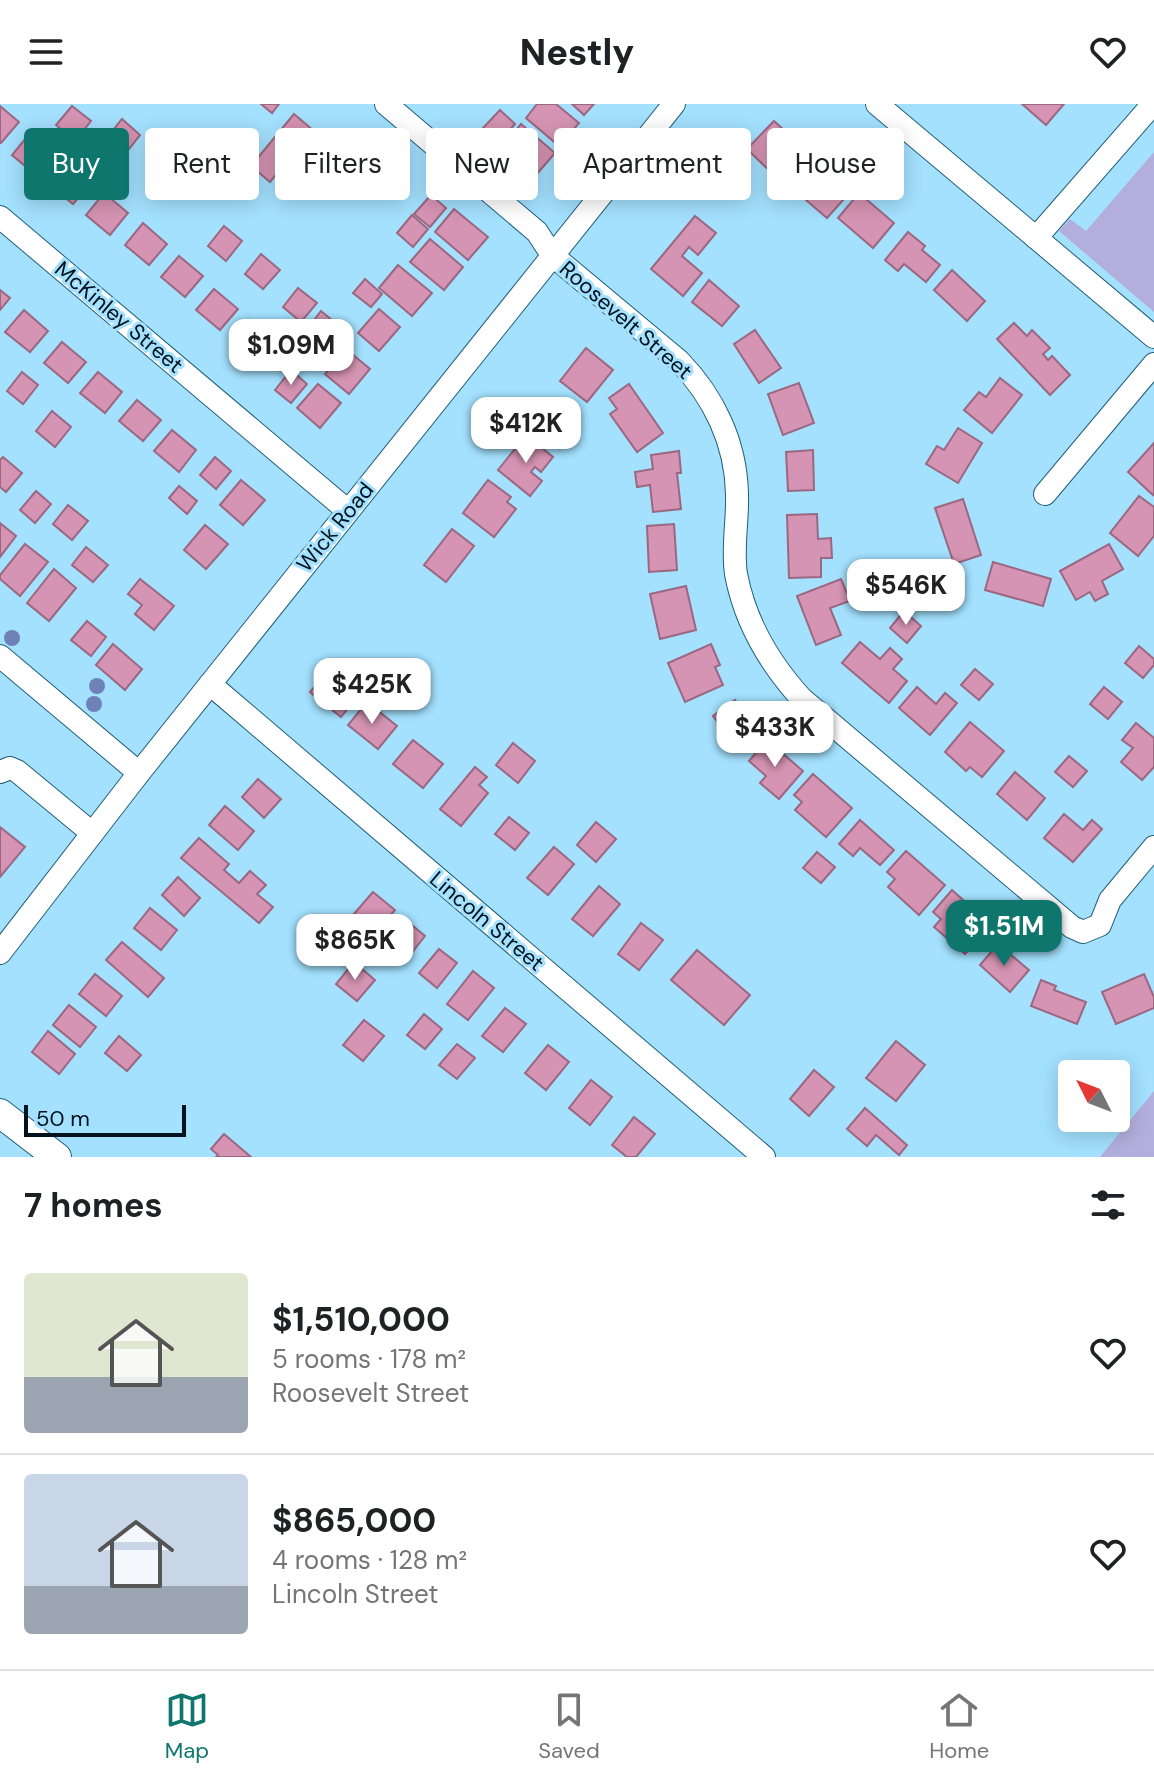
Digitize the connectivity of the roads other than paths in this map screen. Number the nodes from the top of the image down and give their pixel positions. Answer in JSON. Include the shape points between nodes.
{"nodes":[{"id":1,"x":386,"y":104,"type":"edge"},
{"id":2,"x":674,"y":104,"type":"edge"},
{"id":3,"x":877,"y":104,"type":"edge"},
{"id":4,"x":1153,"y":104,"type":"edge"},
{"id":5,"x":0,"y":217,"type":"edge"},
{"id":6,"x":1036,"y":238,"type":"junction"},
{"id":7,"x":552,"y":255,"type":"junction"},
{"id":8,"x":1154,"y":337,"type":"edge"},
{"id":9,"x":1154,"y":364,"type":"edge"},
{"id":10,"x":1045,"y":494,"type":"dead end"},
{"id":11,"x":348,"y":511,"type":"junction"},
{"id":12,"x":0,"y":656,"type":"edge"},
{"id":13,"x":210,"y":684,"type":"junction"},
{"id":14,"x":0,"y":772,"type":"edge"},
{"id":15,"x":139,"y":773,"type":"junction"},
{"id":16,"x":92,"y":833,"type":"junction"},
{"id":17,"x":1154,"y":847,"type":"edge"},
{"id":18,"x":0,"y":953,"type":"edge"},
{"id":19,"x":0,"y":1113,"type":"edge"},
{"id":20,"x":57,"y":1157,"type":"edge"},
{"id":21,"x":764,"y":1157,"type":"edge"}],
"edges":[{"from":1,"to":7,"type":"street","name":"Roosevelt Street","via":[[537,232]]},
{"from":2,"to":7,"type":"street","name":"Wick Road"},
{"from":3,"to":6,"type":"street"},
{"from":4,"to":6,"type":"street"},
{"from":5,"to":11,"type":"street","name":"McKinley Street"},
{"from":6,"to":8,"type":"street"},
{"from":7,"to":11,"type":"street","name":"Wick Road"},
{"from":7,"to":17,"type":"street","name":"Roosevelt Street","via":[[679,361],[713,405],[735,468],[734,553],[740,593],[759,639],[802,699],[1083,932],[1100,925],[1110,900]]},
{"from":9,"to":10,"type":"street"},
{"from":11,"to":13,"type":"street","name":"Wick Road"},
{"from":12,"to":15,"type":"street"},
{"from":13,"to":15,"type":"street","name":"Wick Road"},
{"from":13,"to":21,"type":"street","name":"Lincoln Street"},
{"from":14,"to":16,"type":"street","via":[[17,771]]},
{"from":15,"to":16,"type":"street","name":"Wick Road"},
{"from":16,"to":18,"type":"street","name":"Wick Road"},
{"from":19,"to":20,"type":"main road"}]}
